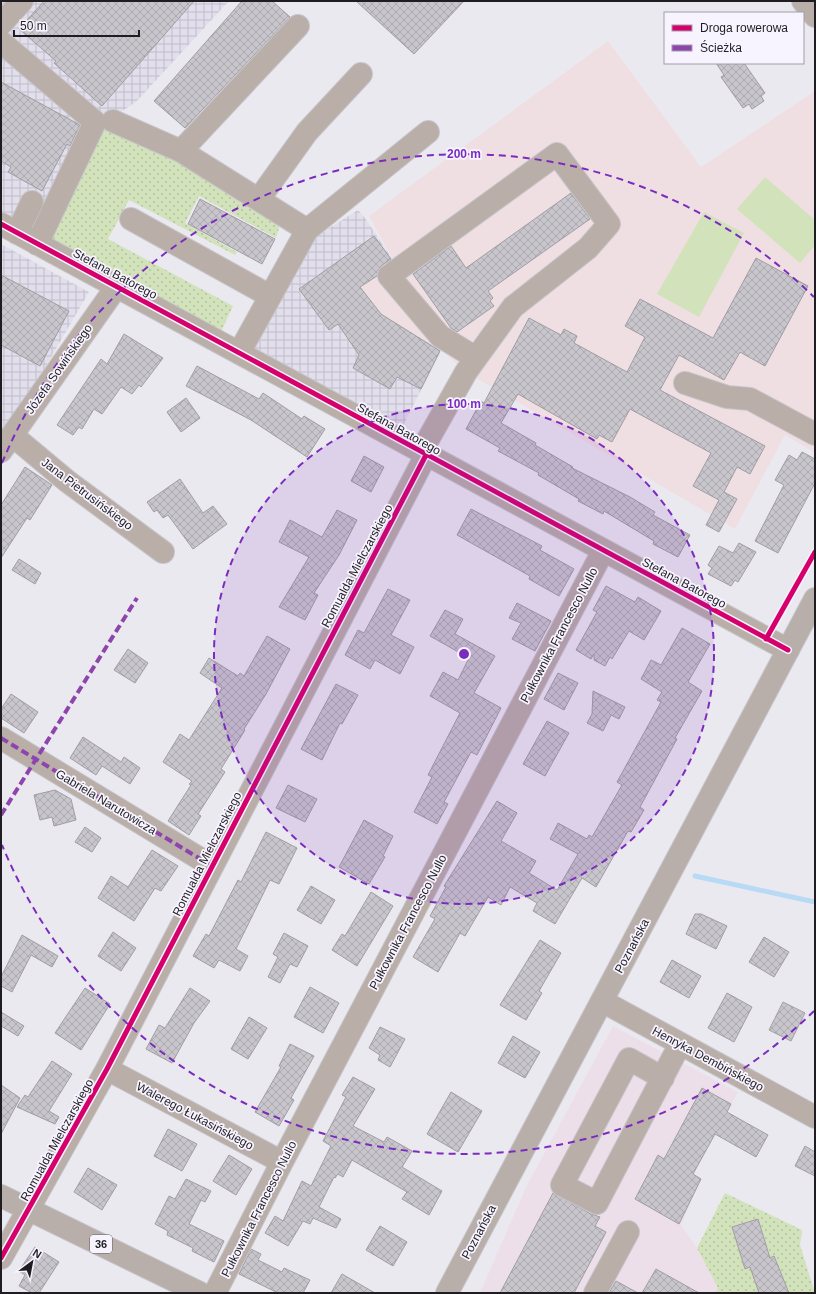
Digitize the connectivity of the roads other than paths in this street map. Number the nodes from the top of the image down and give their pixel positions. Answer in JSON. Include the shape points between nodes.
{"nodes":[{"id":1,"x":22,"y":1,"type":"edge"},
{"id":2,"x":1,"y":24,"type":"edge"},
{"id":3,"x":298,"y":26,"type":"dead end"},
{"id":4,"x":1,"y":42,"type":"edge"},
{"id":5,"x":361,"y":74,"type":"dead end"},
{"id":6,"x":113,"y":121,"type":"dead end"},
{"id":7,"x":428,"y":132,"type":"dead end"},
{"id":8,"x":182,"y":151,"type":"junction"},
{"id":9,"x":259,"y":199,"type":"junction"},
{"id":10,"x":32,"y":202,"type":"dead end"},
{"id":11,"x":131,"y":219,"type":"dead end"},
{"id":12,"x":9,"y":229,"type":"edge"},
{"id":13,"x":307,"y":230,"type":"junction"},
{"id":14,"x":38,"y":244,"type":"junction"},
{"id":15,"x":118,"y":286,"type":"junction"},
{"id":16,"x":270,"y":296,"type":"junction"},
{"id":17,"x":239,"y":353,"type":"junction"},
{"id":18,"x":476,"y":358,"type":"junction"},
{"id":19,"x":685,"y":383,"type":"dead end"},
{"id":20,"x":815,"y":434,"type":"edge"},
{"id":21,"x":7,"y":443,"type":"edge"},
{"id":22,"x":423,"y":454,"type":"junction"},
{"id":23,"x":603,"y":551,"type":"junction"},
{"id":24,"x":163,"y":552,"type":"dead end"},
{"id":25,"x":815,"y":599,"type":"edge"},
{"id":26,"x":788,"y":650,"type":"junction"},
{"id":27,"x":1,"y":738,"type":"edge"},
{"id":28,"x":212,"y":866,"type":"junction"},
{"id":29,"x":602,"y":1001,"type":"junction"},
{"id":30,"x":680,"y":1044,"type":"junction"},
{"id":31,"x":107,"y":1069,"type":"junction"},
{"id":32,"x":663,"y":1078,"type":"junction"},
{"id":33,"x":815,"y":1117,"type":"edge"},
{"id":34,"x":282,"y":1162,"type":"junction"},
{"id":35,"x":1,"y":1196,"type":"edge"},
{"id":36,"x":30,"y":1209,"type":"junction"},
{"id":37,"x":628,"y":1232,"type":"dead end"},
{"id":38,"x":1,"y":1258,"type":"edge"},
{"id":39,"x":200,"y":1293,"type":"edge"},
{"id":40,"x":215,"y":1293,"type":"edge"},
{"id":41,"x":447,"y":1293,"type":"edge"},
{"id":42,"x":595,"y":1293,"type":"edge"}],
"edges":[{"from":1,"to":2,"type":"street"},
{"from":3,"to":8,"type":"street"},
{"from":4,"to":14,"type":"street","via":[[95,122]]},
{"from":5,"to":9,"type":"street","via":[[307,132]]},
{"from":6,"to":8,"type":"street"},
{"from":7,"to":13,"type":"street"},
{"from":8,"to":9,"type":"street"},
{"from":9,"to":13,"type":"street"},
{"from":10,"to":12,"type":"street"},
{"from":11,"to":16,"type":"street"},
{"from":12,"to":14,"type":"street","name":"Stefana Batorego"},
{"from":13,"to":16,"type":"street"},
{"from":14,"to":15,"type":"street","name":"Stefana Batorego"},
{"from":15,"to":17,"type":"street","name":"Stefana Batorego"},
{"from":15,"to":21,"type":"street","name":"Józefa Sowińskiego"},
{"from":16,"to":17,"type":"street"},
{"from":17,"to":22,"type":"street","name":"Stefana Batorego"},
{"from":18,"to":18,"type":"street","name":"Romualda Mielczarskiego","via":[[513,307],[588,248],[609,224],[557,154],[389,276],[440,336]]},
{"from":18,"to":22,"type":"street","name":"Romualda Mielczarskiego"},
{"from":19,"to":20,"type":"street","via":[[727,397],[750,399]]},
{"from":21,"to":24,"type":"street","name":"Jana Pietrusińskiego","via":[[67,481]]},
{"from":22,"to":23,"type":"street","name":"Stefana Batorego"},
{"from":22,"to":28,"type":"street","name":"Romualda Mielczarskiego"},
{"from":23,"to":26,"type":"street","name":"Stefana Batorego"},
{"from":23,"to":34,"type":"street","name":"Pułkownika Francesco Nullo"},
{"from":25,"to":26,"type":"main road","name":"Poznańska"},
{"from":26,"to":29,"type":"main road","name":"Poznańska"},
{"from":27,"to":28,"type":"street","name":"Gabriela Narutowicza"},
{"from":28,"to":31,"type":"street","name":"Romualda Mielczarskiego"},
{"from":29,"to":30,"type":"street","name":"Henryka Dembińskiego"},
{"from":29,"to":41,"type":"main road","name":"Poznańska"},
{"from":30,"to":32,"type":"street"},
{"from":30,"to":33,"type":"street","name":"Henryka Dembińskiego"},
{"from":31,"to":34,"type":"street","name":"Walerego Łukasińskiego"},
{"from":31,"to":36,"type":"street","name":"Romualda Mielczarskiego"},
{"from":32,"to":32,"type":"street","via":[[597,1203],[562,1185],[629,1059]]},
{"from":34,"to":40,"type":"street","name":"Pułkownika Francesco Nullo"},
{"from":35,"to":36,"type":"main road","number":"36"},
{"from":36,"to":38,"type":"street","name":"Romualda Mielczarskiego"},
{"from":36,"to":39,"type":"main road","number":"36"},
{"from":37,"to":42,"type":"street"}]}
